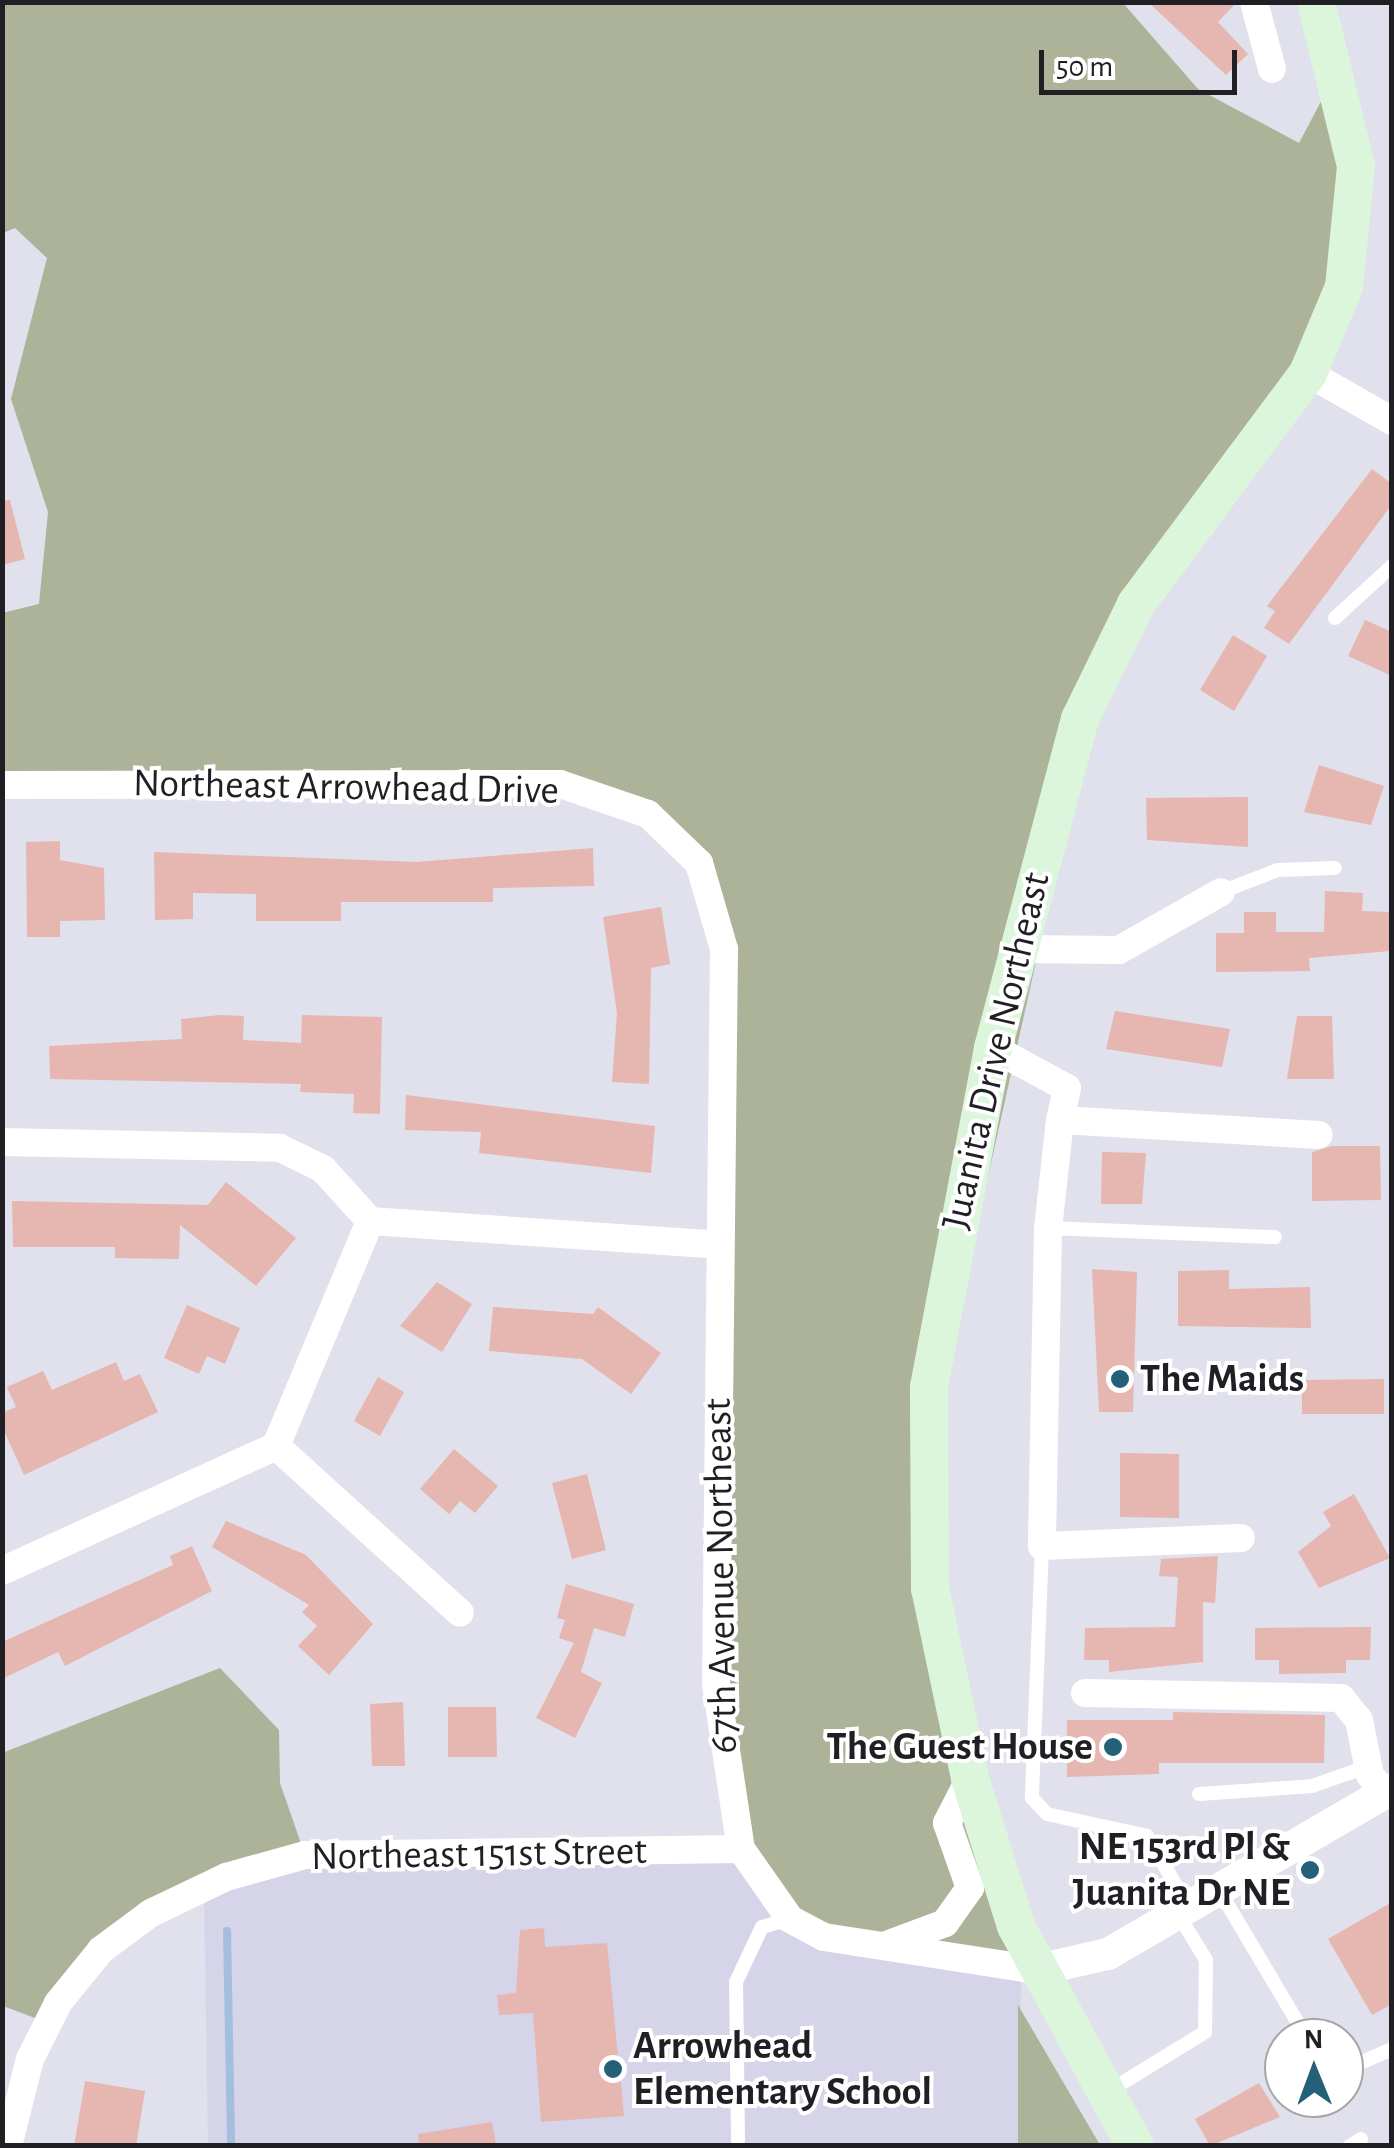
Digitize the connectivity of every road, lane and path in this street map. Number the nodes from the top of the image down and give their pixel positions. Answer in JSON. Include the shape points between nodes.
{"nodes":[{"id":1,"x":1254,"y":2,"type":"edge"},
{"id":2,"x":1316,"y":2,"type":"edge"},
{"id":3,"x":1272,"y":69,"type":"dead end"},
{"id":4,"x":1308,"y":373,"type":"junction"},
{"id":5,"x":1392,"y":421,"type":"edge"},
{"id":6,"x":1392,"y":566,"type":"edge"},
{"id":7,"x":1335,"y":618,"type":"dead end"},
{"id":8,"x":2,"y":785,"type":"edge"},
{"id":9,"x":1335,"y":868,"type":"dead end"},
{"id":10,"x":1221,"y":892,"type":"joint"},
{"id":11,"x":1018,"y":949,"type":"junction"},
{"id":12,"x":993,"y":1048,"type":"junction"},
{"id":13,"x":1060,"y":1120,"type":"junction"},
{"id":14,"x":1319,"y":1135,"type":"dead end"},
{"id":15,"x":2,"y":1142,"type":"edge"},
{"id":16,"x":370,"y":1221,"type":"junction"},
{"id":17,"x":1048,"y":1228,"type":"junction"},
{"id":18,"x":1276,"y":1237,"type":"dead end"},
{"id":19,"x":719,"y":1245,"type":"junction"},
{"id":20,"x":276,"y":1446,"type":"junction"},
{"id":21,"x":1241,"y":1538,"type":"dead end"},
{"id":22,"x":1042,"y":1546,"type":"junction"},
{"id":23,"x":2,"y":1570,"type":"edge"},
{"id":24,"x":460,"y":1613,"type":"dead end"},
{"id":25,"x":1085,"y":1693,"type":"dead end"},
{"id":26,"x":970,"y":1778,"type":"junction"},
{"id":27,"x":1383,"y":1782,"type":"edge"},
{"id":28,"x":1199,"y":1794,"type":"dead end"},
{"id":29,"x":741,"y":1849,"type":"junction"},
{"id":30,"x":1218,"y":1890,"type":"junction"},
{"id":31,"x":1183,"y":1910,"type":"junction"},
{"id":32,"x":790,"y":1919,"type":"junction"},
{"id":33,"x":874,"y":1947,"type":"junction"},
{"id":34,"x":1037,"y":1970,"type":"junction"},
{"id":35,"x":1295,"y":2018,"type":"edge"},
{"id":36,"x":1392,"y":2048,"type":"edge"},
{"id":37,"x":1364,"y":2061,"type":"edge"},
{"id":38,"x":1104,"y":2094,"type":"junction"},
{"id":39,"x":737,"y":2144,"type":"edge"},
{"id":40,"x":8,"y":2146,"type":"edge"},
{"id":41,"x":1135,"y":2146,"type":"edge"}],
"edges":[{"from":1,"to":3,"type":"street"},
{"from":2,"to":4,"type":"main road","name":"Juanita Drive Northeast","via":[[1358,204],[1344,287]]},
{"from":4,"to":5,"type":"street"},
{"from":4,"to":11,"type":"main road","name":"Juanita Drive Northeast","via":[[1136,604],[1080,719]]},
{"from":6,"to":7,"type":"lane"},
{"from":8,"to":19,"type":"street","name":"Northeast Arrowhead Drive","via":[[560,784],[648,814],[699,863],[719,916]]},
{"from":9,"to":10,"type":"lane","via":[[1278,870]]},
{"from":10,"to":11,"type":"street","via":[[1119,950]]},
{"from":11,"to":12,"type":"main road","name":"Juanita Drive Northeast"},
{"from":12,"to":13,"type":"street","via":[[1067,1088]]},
{"from":12,"to":26,"type":"main road","name":"Juanita Drive Northeast","via":[[944,1271],[927,1462],[930,1589]]},
{"from":13,"to":14,"type":"street"},
{"from":13,"to":17,"type":"street"},
{"from":15,"to":16,"type":"street","via":[[280,1148],[323,1169]]},
{"from":16,"to":19,"type":"street"},
{"from":16,"to":20,"type":"street"},
{"from":17,"to":18,"type":"lane"},
{"from":17,"to":22,"type":"street"},
{"from":19,"to":29,"type":"street","name":"67th Avenue Northeast","via":[[716,1684]]},
{"from":20,"to":23,"type":"street"},
{"from":20,"to":24,"type":"street"},
{"from":21,"to":22,"type":"street"},
{"from":22,"to":31,"type":"lane","via":[[1032,1798],[1047,1814],[1146,1836]]},
{"from":25,"to":27,"type":"street","via":[[1332,1696],[1351,1704]]},
{"from":26,"to":33,"type":"street","via":[[947,1823],[970,1888],[944,1922],[915,1941]]},
{"from":26,"to":34,"type":"main road","name":"Juanita Drive Northeast"},
{"from":27,"to":28,"type":"lane"},
{"from":27,"to":30,"type":"street"},
{"from":29,"to":32,"type":"street","name":"67th Avenue Northeast"},
{"from":29,"to":40,"type":"street","name":"Northeast 151st Street","via":[[305,1854],[226,1877],[138,1922],[58,2003],[30,2060]]},
{"from":30,"to":31,"type":"street"},
{"from":30,"to":35,"type":"lane"},
{"from":31,"to":34,"type":"street","via":[[1108,1954]]},
{"from":31,"to":38,"type":"lane","via":[[1206,1960],[1205,2032]]},
{"from":32,"to":33,"type":"street"},
{"from":32,"to":39,"type":"lane","via":[[762,1927],[736,1982]]},
{"from":33,"to":34,"type":"street"},
{"from":34,"to":38,"type":"main road","name":"Juanita Drive Northeast"},
{"from":36,"to":37,"type":"lane"},
{"from":38,"to":41,"type":"main road","name":"Juanita Drive Northeast"}]}
